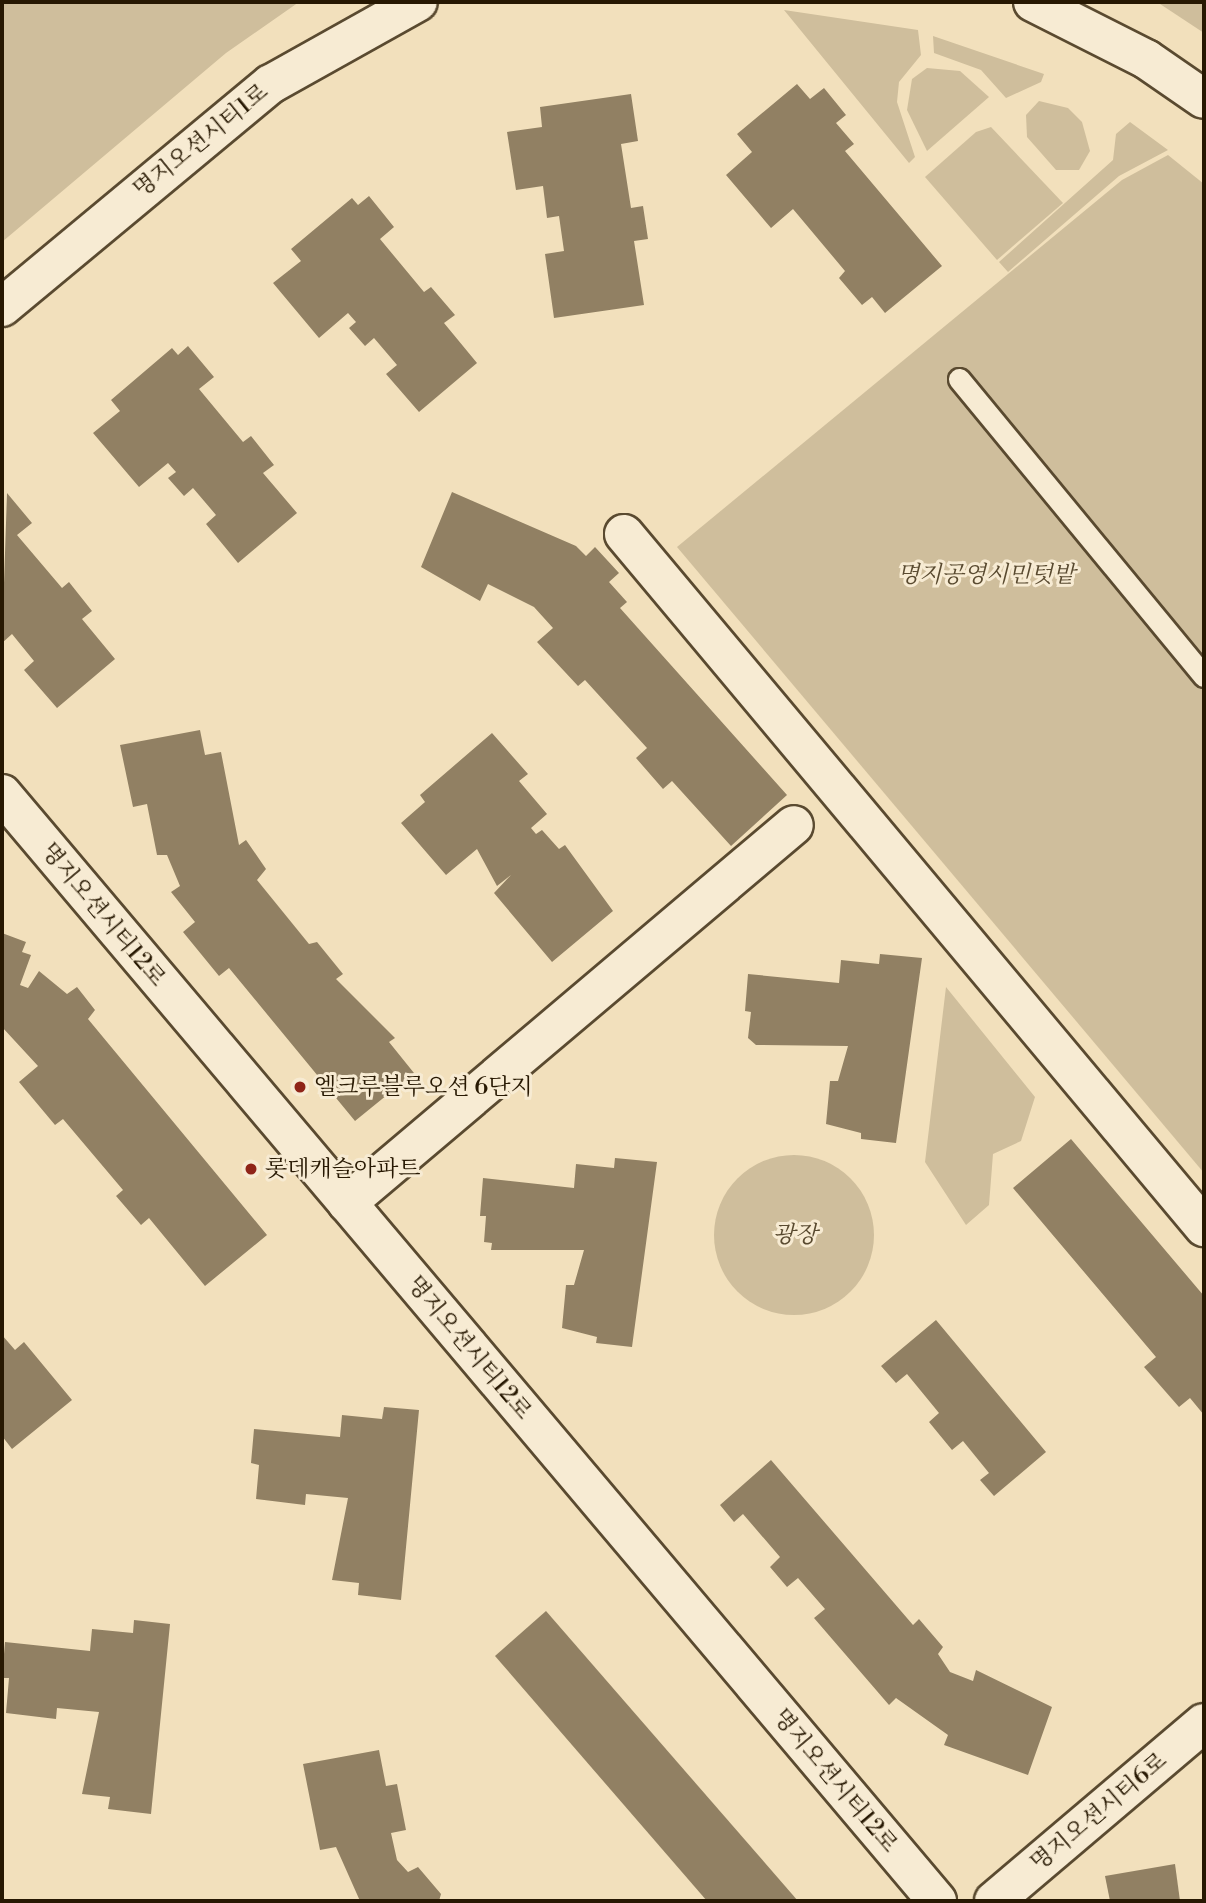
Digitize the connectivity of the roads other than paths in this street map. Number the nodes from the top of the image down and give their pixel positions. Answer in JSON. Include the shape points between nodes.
{"nodes":[{"id":1,"x":418,"y":2,"type":"edge"},
{"id":2,"x":1033,"y":2,"type":"edge"},
{"id":3,"x":1204,"y":99,"type":"edge"},
{"id":4,"x":2,"y":307,"type":"edge"},
{"id":5,"x":959,"y":379,"type":"dead end"},
{"id":6,"x":624,"y":534,"type":"dead end"},
{"id":7,"x":1204,"y":676,"type":"edge"},
{"id":8,"x":2,"y":794,"type":"edge"},
{"id":9,"x":793,"y":825,"type":"dead end"},
{"id":10,"x":346,"y":1203,"type":"junction"},
{"id":11,"x":1204,"y":1227,"type":"edge"},
{"id":12,"x":1204,"y":1723,"type":"edge"},
{"id":13,"x":937,"y":1901,"type":"edge"},
{"id":14,"x":994,"y":1901,"type":"edge"}],
"edges":[{"from":1,"to":4,"type":"street","name":"명지오션시티1로","via":[[271,84]]},
{"from":2,"to":3,"type":"street","via":[[1146,59]]},
{"from":5,"to":7,"type":"lane"},
{"from":6,"to":11,"type":"street"},
{"from":8,"to":10,"type":"street","name":"명지오션시티12로"},
{"from":9,"to":10,"type":"street"},
{"from":10,"to":13,"type":"street","name":"명지오션시티12로"},
{"from":12,"to":14,"type":"street","name":"명지오션시티6로"}]}
